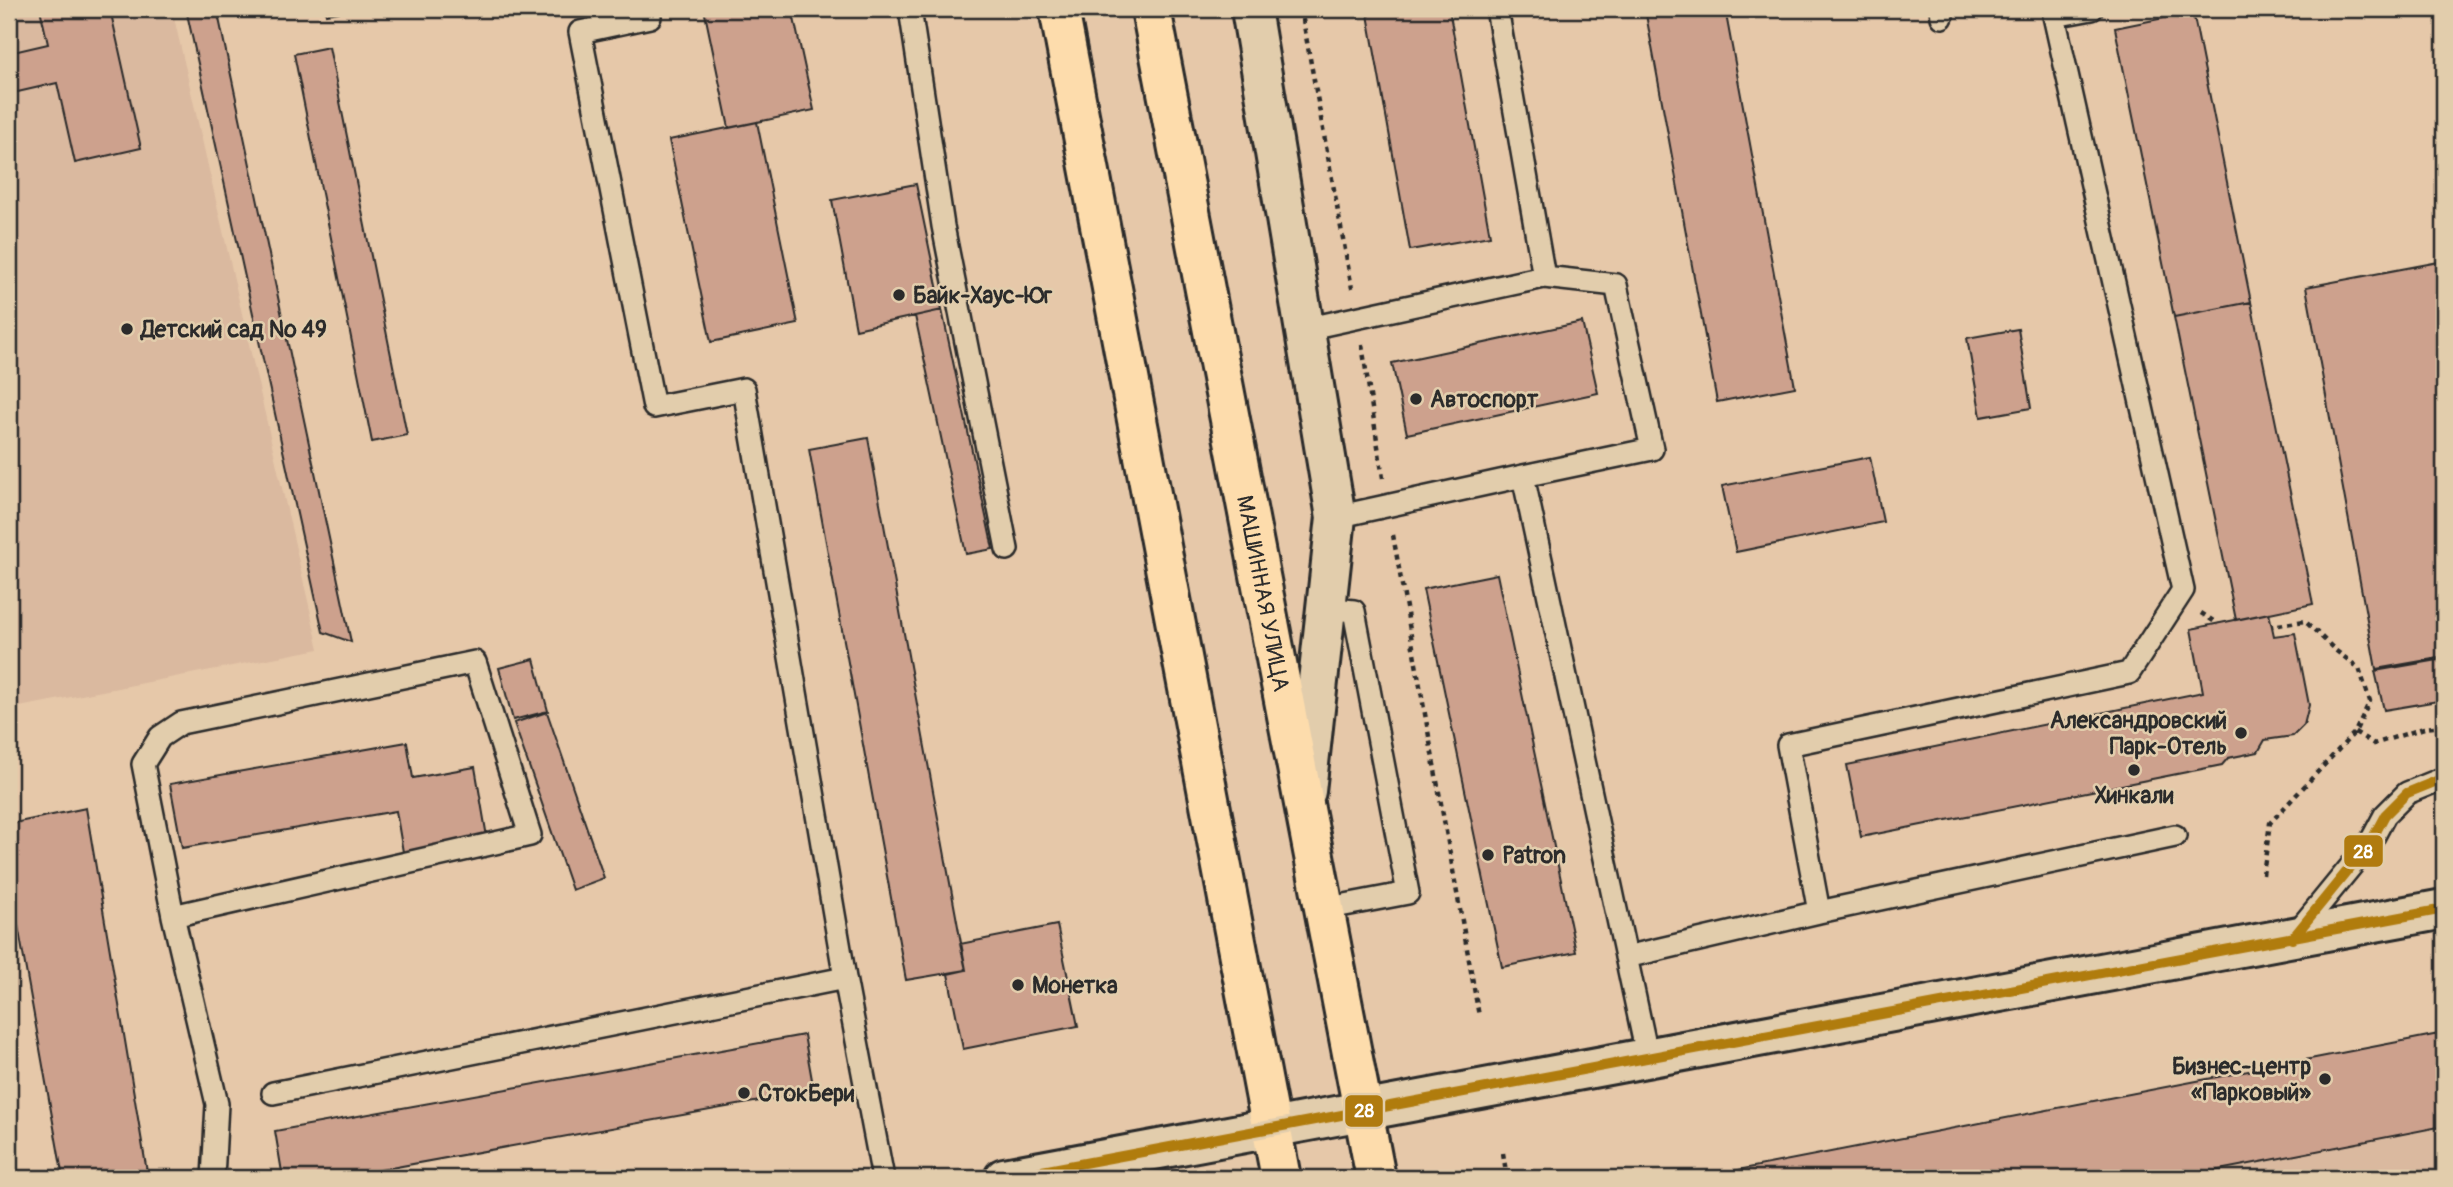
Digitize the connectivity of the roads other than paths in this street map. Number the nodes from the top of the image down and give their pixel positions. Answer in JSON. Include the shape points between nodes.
{"nodes":[{"id":1,"x":649,"y":9,"type":"edge"},
{"id":2,"x":910,"y":9,"type":"edge"},
{"id":3,"x":1059,"y":9,"type":"edge"},
{"id":4,"x":1151,"y":9,"type":"edge"},
{"id":5,"x":1251,"y":9,"type":"edge"},
{"id":6,"x":1497,"y":9,"type":"edge"},
{"id":7,"x":2092,"y":9,"type":"edge"},
{"id":8,"x":1544,"y":277,"type":"junction"},
{"id":9,"x":1305,"y":329,"type":"junction"},
{"id":10,"x":1523,"y":476,"type":"junction"},
{"id":11,"x":1336,"y":517,"type":"junction"},
{"id":12,"x":1007,"y":549,"type":"dead end"},
{"id":13,"x":1324,"y":608,"type":"junction"},
{"id":14,"x":2444,"y":778,"type":"edge"},
{"id":15,"x":1304,"y":803,"type":"junction"},
{"id":16,"x":2175,"y":836,"type":"dead end"},
{"id":17,"x":2444,"y":908,"type":"edge"},
{"id":18,"x":1324,"y":909,"type":"junction"},
{"id":19,"x":1819,"y":912,"type":"junction"},
{"id":20,"x":173,"y":916,"type":"junction"},
{"id":21,"x":2291,"y":939,"type":"junction"},
{"id":22,"x":1626,"y":957,"type":"junction"},
{"id":23,"x":845,"y":978,"type":"junction"},
{"id":24,"x":1648,"y":1059,"type":"junction"},
{"id":25,"x":273,"y":1093,"type":"dead end"},
{"id":26,"x":1362,"y":1111,"type":"junction"},
{"id":27,"x":1270,"y":1129,"type":"junction"},
{"id":28,"x":213,"y":1178,"type":"edge"},
{"id":29,"x":883,"y":1178,"type":"edge"},
{"id":30,"x":1004,"y":1178,"type":"edge"},
{"id":31,"x":1281,"y":1178,"type":"edge"},
{"id":32,"x":1376,"y":1178,"type":"edge"}],
"edges":[{"from":1,"to":23,"type":"lane","via":[[650,18],[580,32],[654,407],[744,389]]},
{"from":2,"to":12,"type":"lane","via":[[943,226]]},
{"from":3,"to":27,"type":"main road"},
{"from":4,"to":15,"type":"main road","name":"МАШИННАЯ УЛИЦА"},
{"from":5,"to":9,"type":"street"},
{"from":6,"to":8,"type":"lane"},
{"from":7,"to":19,"type":"lane","via":[[2054,16],[2183,590],[2129,673],[1788,745]]},
{"from":8,"to":9,"type":"lane"},
{"from":8,"to":10,"type":"lane","via":[[1616,285],[1652,449]]},
{"from":9,"to":11,"type":"street"},
{"from":10,"to":11,"type":"lane"},
{"from":10,"to":22,"type":"lane"},
{"from":11,"to":13,"type":"street"},
{"from":13,"to":15,"type":"street"},
{"from":13,"to":18,"type":"lane","via":[[1354,611],[1408,893]]},
{"from":14,"to":21,"type":"lane","via":[[2407,793],[2385,815],[2370,843]]},
{"from":15,"to":18,"type":"main road","name":"МАШИННАЯ УЛИЦА"},
{"from":16,"to":19,"type":"lane"},
{"from":17,"to":21,"type":"street"},
{"from":18,"to":26,"type":"main road","name":"МАШИННАЯ УЛИЦА"},
{"from":19,"to":22,"type":"lane"},
{"from":20,"to":20,"type":"lane","via":[[530,835],[475,662],[181,723],[160,737],[143,764]]},
{"from":20,"to":28,"type":"lane","via":[[217,1104]]},
{"from":21,"to":24,"type":"street"},
{"from":22,"to":24,"type":"lane"},
{"from":23,"to":25,"type":"lane"},
{"from":23,"to":29,"type":"lane"},
{"from":24,"to":26,"type":"street"},
{"from":26,"to":27,"type":"street"},
{"from":26,"to":32,"type":"main road","name":"МАШИННАЯ УЛИЦА"},
{"from":27,"to":30,"type":"street"},
{"from":27,"to":31,"type":"main road"}]}
